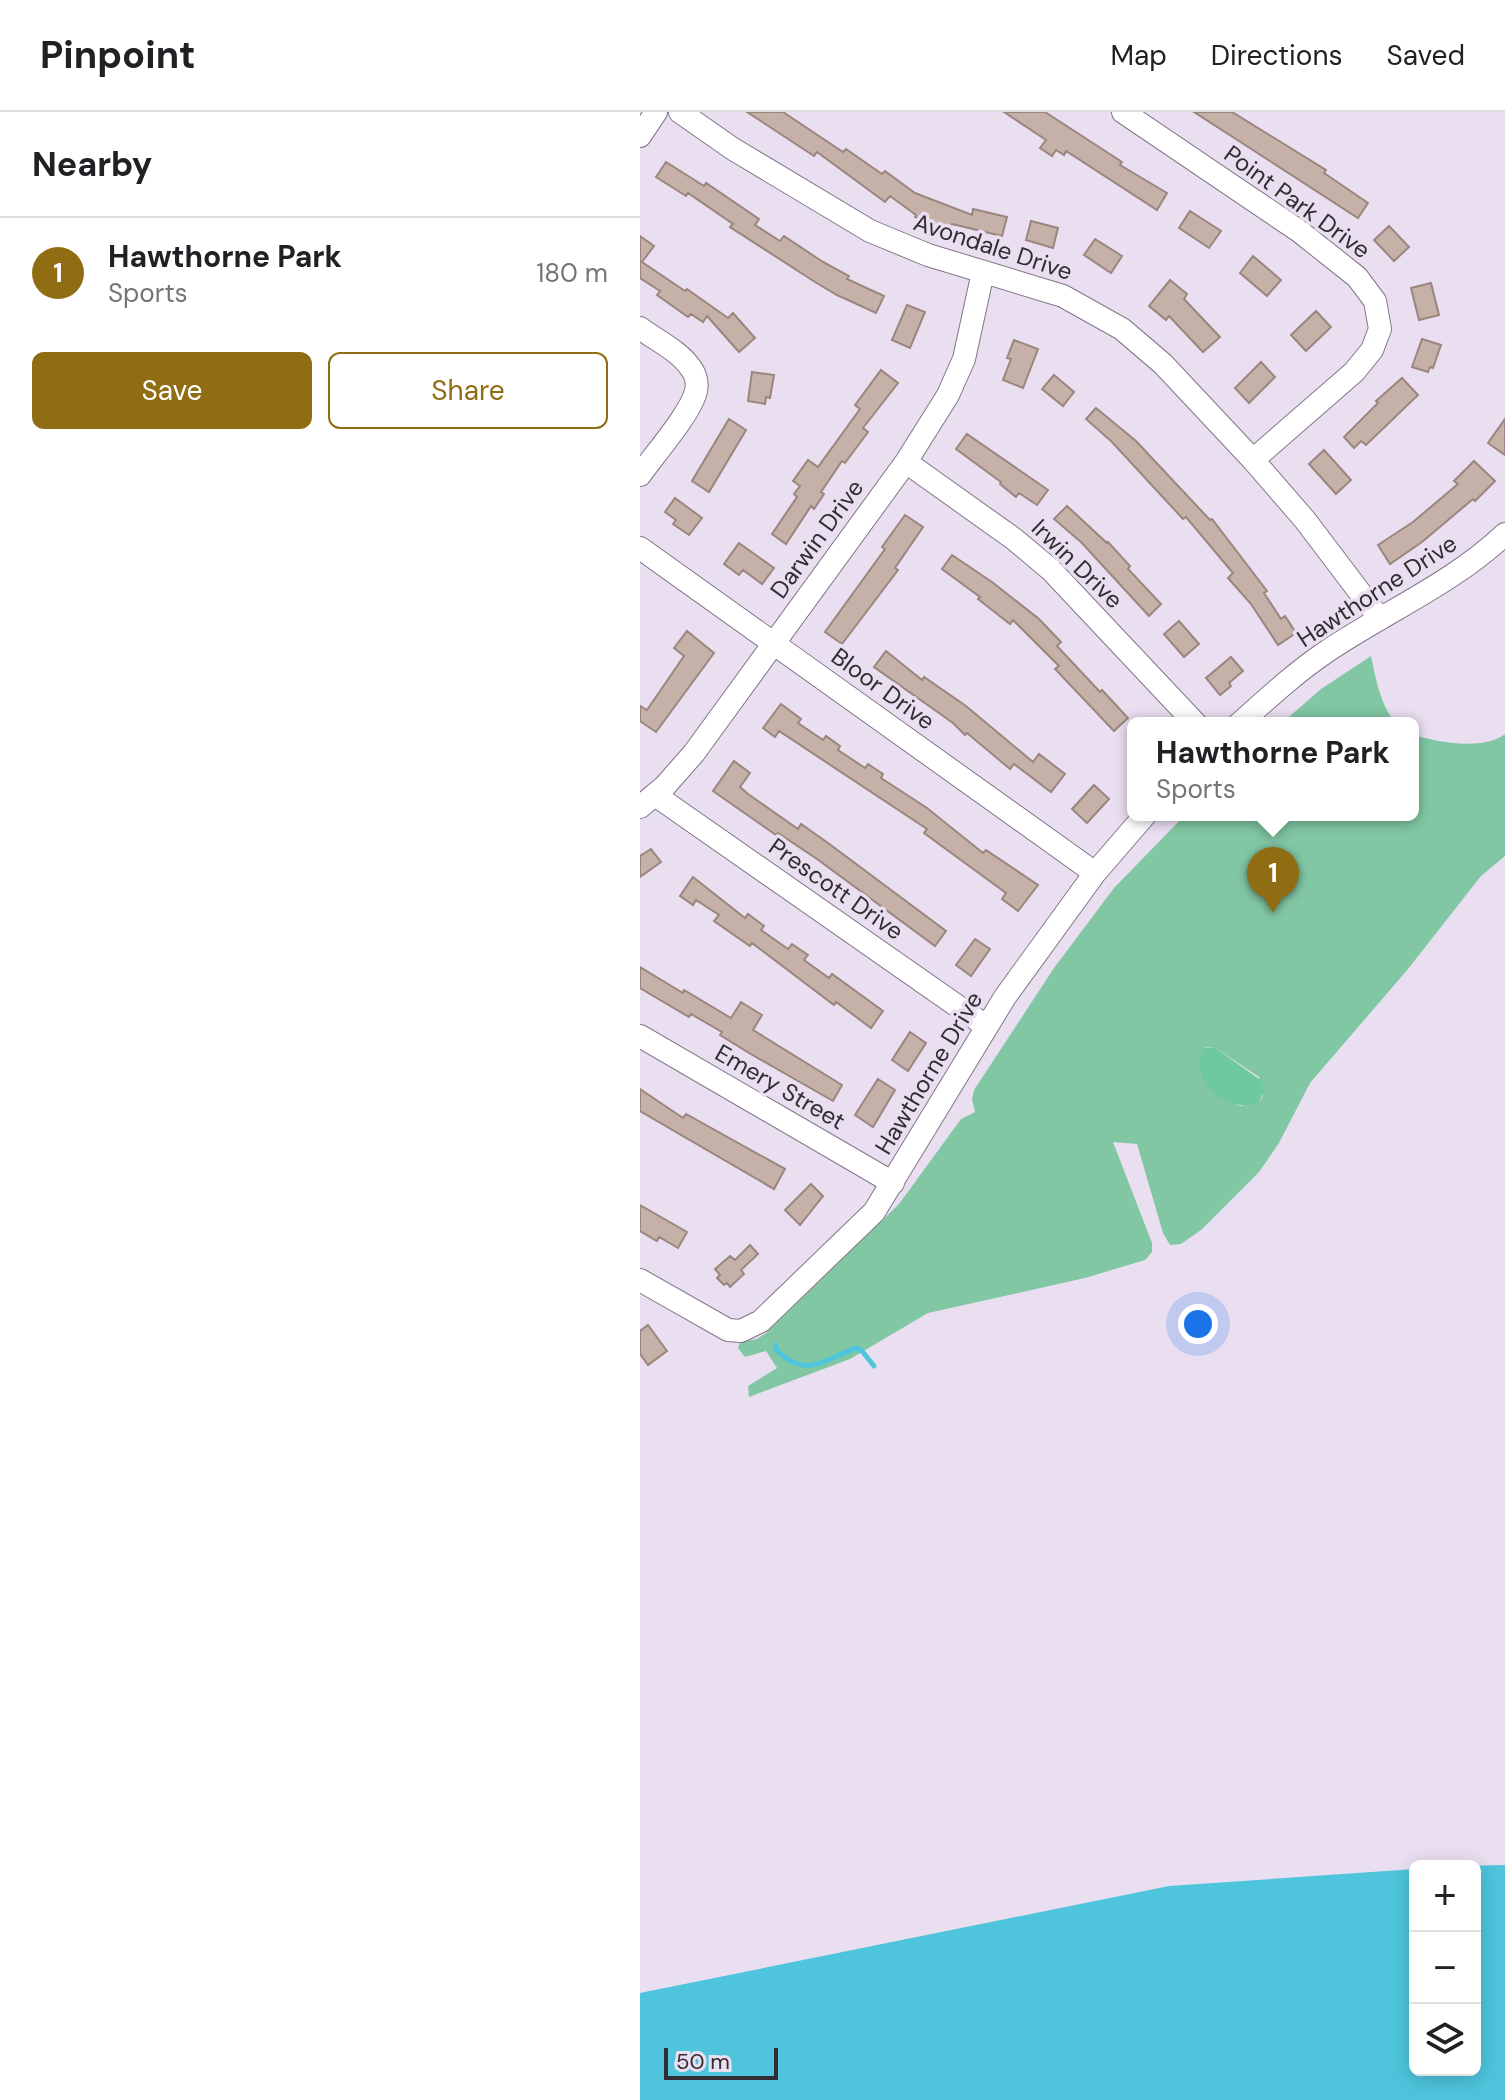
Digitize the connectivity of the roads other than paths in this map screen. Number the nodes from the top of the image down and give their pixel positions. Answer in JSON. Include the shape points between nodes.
{"nodes":[{"id":1,"x":656,"y":112,"type":"edge"},
{"id":2,"x":680,"y":112,"type":"edge"},
{"id":3,"x":1123,"y":112,"type":"edge"},
{"id":4,"x":640,"y":136,"type":"edge"},
{"id":5,"x":983,"y":272,"type":"junction"},
{"id":6,"x":640,"y":328,"type":"edge"},
{"id":7,"x":1253,"y":460,"type":"junction"},
{"id":8,"x":906,"y":462,"type":"junction"},
{"id":9,"x":640,"y":475,"type":"edge"},
{"id":10,"x":1505,"y":534,"type":"edge"},
{"id":11,"x":640,"y":548,"type":"edge"},
{"id":12,"x":1380,"y":619,"type":"junction"},
{"id":13,"x":774,"y":643,"type":"junction"},
{"id":14,"x":1189,"y":717,"type":"edge"},
{"id":15,"x":1247,"y":717,"type":"edge"},
{"id":16,"x":648,"y":801,"type":"edge"},
{"id":17,"x":1140,"y":821,"type":"edge"},
{"id":18,"x":1095,"y":873,"type":"junction"},
{"id":19,"x":986,"y":1026,"type":"junction"},
{"id":20,"x":640,"y":1036,"type":"edge"},
{"id":21,"x":893,"y":1183,"type":"junction"},
{"id":22,"x":640,"y":1280,"type":"edge"}],
"edges":[{"from":1,"to":4,"type":"street"},
{"from":2,"to":5,"type":"street","name":"Avondale Drive","via":[[848,220]]},
{"from":3,"to":7,"type":"street","name":"Point Park Drive","via":[[1299,231],[1357,277],[1375,301],[1380,329],[1365,360]]},
{"from":5,"to":7,"type":"street","name":"Avondale Drive","via":[[1063,296],[1122,329],[1163,364]]},
{"from":5,"to":8,"type":"street","name":"Darwin Drive","via":[[964,359]]},
{"from":6,"to":9,"type":"street","via":[[685,361],[697,382],[693,400]]},
{"from":7,"to":12,"type":"street","name":"Avondale Drive"},
{"from":8,"to":13,"type":"street","name":"Darwin Drive"},
{"from":8,"to":14,"type":"street","name":"Irwin Drive","via":[[1051,570]]},
{"from":10,"to":12,"type":"street","name":"Hawthorne Drive","via":[[1449,578]]},
{"from":11,"to":13,"type":"street","name":"Bloor Drive"},
{"from":12,"to":15,"type":"street","name":"Hawthorne Drive","via":[[1314,660]]},
{"from":13,"to":16,"type":"street","name":"Darwin Drive","via":[[694,753]]},
{"from":13,"to":18,"type":"street","name":"Bloor Drive"},
{"from":16,"to":19,"type":"street","name":"Prescott Drive"},
{"from":17,"to":18,"type":"street","name":"Hawthorne Drive"},
{"from":18,"to":19,"type":"street","name":"Hawthorne Drive"},
{"from":19,"to":21,"type":"street","name":"Hawthorne Drive"},
{"from":20,"to":21,"type":"street","name":"Emery Street"},
{"from":21,"to":22,"type":"street","name":"Hawthorne Drive","via":[[864,1223],[748,1329],[734,1331],[714,1324]]}]}
